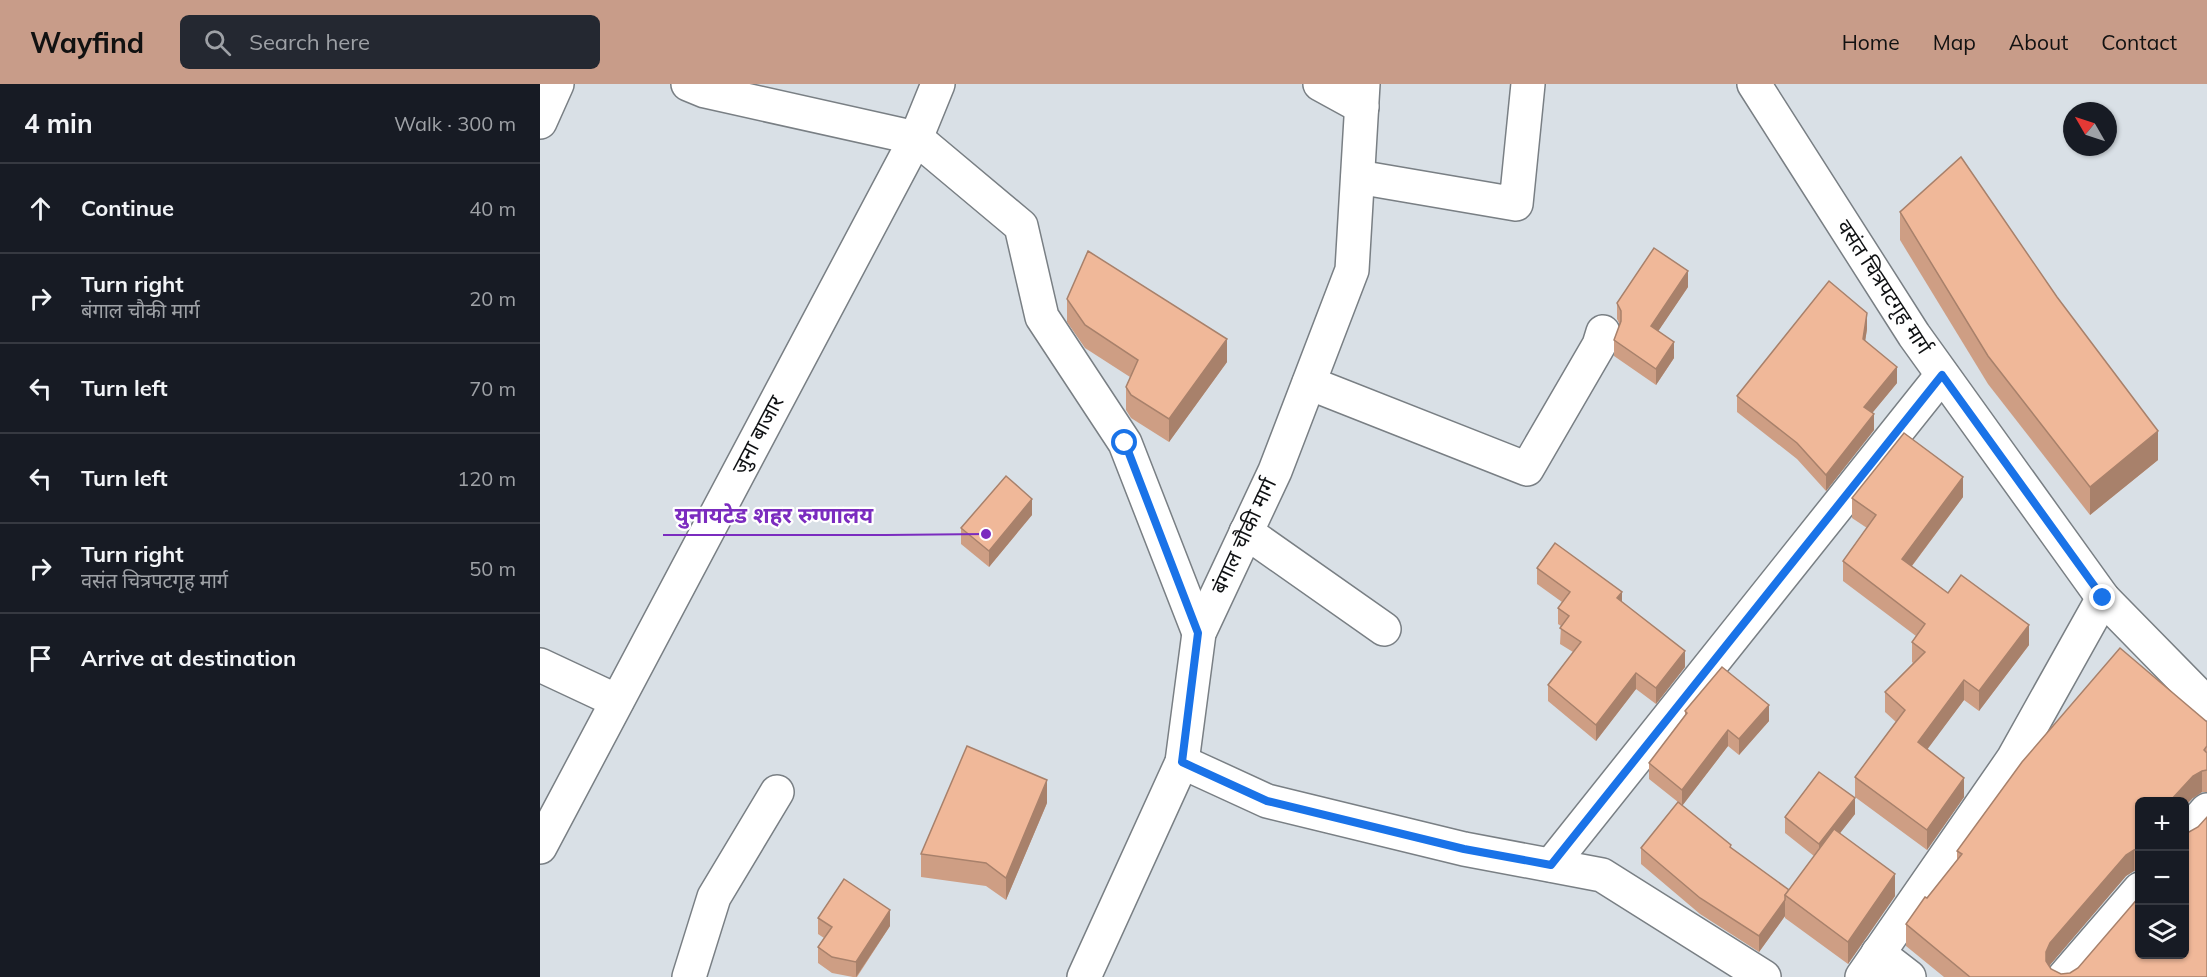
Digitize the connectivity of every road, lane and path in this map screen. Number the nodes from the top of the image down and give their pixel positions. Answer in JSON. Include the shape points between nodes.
{"nodes":[{"id":1,"x":557,"y":84,"type":"edge"},
{"id":2,"x":688,"y":84,"type":"edge"},
{"id":3,"x":938,"y":84,"type":"edge"},
{"id":4,"x":1320,"y":84,"type":"edge"},
{"id":5,"x":1528,"y":84,"type":"edge"},
{"id":6,"x":1754,"y":84,"type":"edge"},
{"id":7,"x":1362,"y":95,"type":"edge"},
{"id":8,"x":540,"y":122,"type":"edge"},
{"id":9,"x":916,"y":138,"type":"junction"},
{"id":10,"x":1358,"y":177,"type":"junction"},
{"id":11,"x":1603,"y":332,"type":"dead end"},
{"id":12,"x":1942,"y":375,"type":"junction"},
{"id":13,"x":1309,"y":383,"type":"junction"},
{"id":14,"x":1246,"y":532,"type":"junction"},
{"id":15,"x":2103,"y":598,"type":"junction"},
{"id":16,"x":1383,"y":629,"type":"dead end"},
{"id":17,"x":1198,"y":633,"type":"junction"},
{"id":18,"x":540,"y":666,"type":"edge"},
{"id":19,"x":617,"y":701,"type":"junction"},
{"id":20,"x":2207,"y":704,"type":"edge"},
{"id":21,"x":1182,"y":762,"type":"junction"},
{"id":22,"x":777,"y":792,"type":"dead end"},
{"id":23,"x":2207,"y":810,"type":"edge"},
{"id":24,"x":2189,"y":830,"type":"edge"},
{"id":25,"x":540,"y":847,"type":"edge"},
{"id":26,"x":1551,"y":865,"type":"junction"},
{"id":27,"x":2135,"y":894,"type":"edge"},
{"id":28,"x":1870,"y":965,"type":"edge"},
{"id":29,"x":1760,"y":976,"type":"edge"},
{"id":30,"x":689,"y":977,"type":"edge"},
{"id":31,"x":1084,"y":977,"type":"edge"},
{"id":32,"x":1909,"y":977,"type":"edge"},
{"id":33,"x":2064,"y":977,"type":"edge"}],
"edges":[{"from":1,"to":8,"type":"street"},
{"from":2,"to":9,"type":"street"},
{"from":3,"to":9,"type":"street","name":"जुना बाजार"},
{"from":4,"to":7,"type":"street"},
{"from":5,"to":10,"type":"street","via":[[1516,204]]},
{"from":6,"to":12,"type":"street","name":"वसंत चित्रपटगृह मार्ग"},
{"from":7,"to":10,"type":"street","name":"बंगाल चौकी मार्ग"},
{"from":9,"to":17,"type":"street","via":[[1021,226],[1042,317],[1125,443]]},
{"from":9,"to":19,"type":"street","name":"जुना बाजार"},
{"from":10,"to":13,"type":"street","name":"बंगाल चौकी मार्ग","via":[[1352,270]]},
{"from":11,"to":13,"type":"street","via":[[1527,469]]},
{"from":12,"to":15,"type":"street","name":"वसंत चित्रपटगृह मार्ग"},
{"from":12,"to":26,"type":"street"},
{"from":13,"to":14,"type":"street","name":"बंगाल चौकी मार्ग"},
{"from":14,"to":16,"type":"street"},
{"from":14,"to":17,"type":"street","name":"बंगाल चौकी मार्ग"},
{"from":15,"to":20,"type":"street","name":"वसंत चित्रपटगृह मार्ग"},
{"from":15,"to":28,"type":"street","via":[[2013,759]]},
{"from":17,"to":21,"type":"street","name":"बंगाल चौकी मार्ग"},
{"from":18,"to":19,"type":"street"},
{"from":19,"to":25,"type":"street","name":"जुना बाजार"},
{"from":21,"to":26,"type":"street","via":[[1267,801],[1464,849]]},
{"from":21,"to":31,"type":"street","name":"बंगाल चौकी मार्ग"},
{"from":22,"to":30,"type":"street","via":[[714,897]]},
{"from":23,"to":24,"type":"street"},
{"from":26,"to":29,"type":"street","via":[[1602,874]]},
{"from":27,"to":33,"type":"street"},
{"from":28,"to":32,"type":"street"}]}
